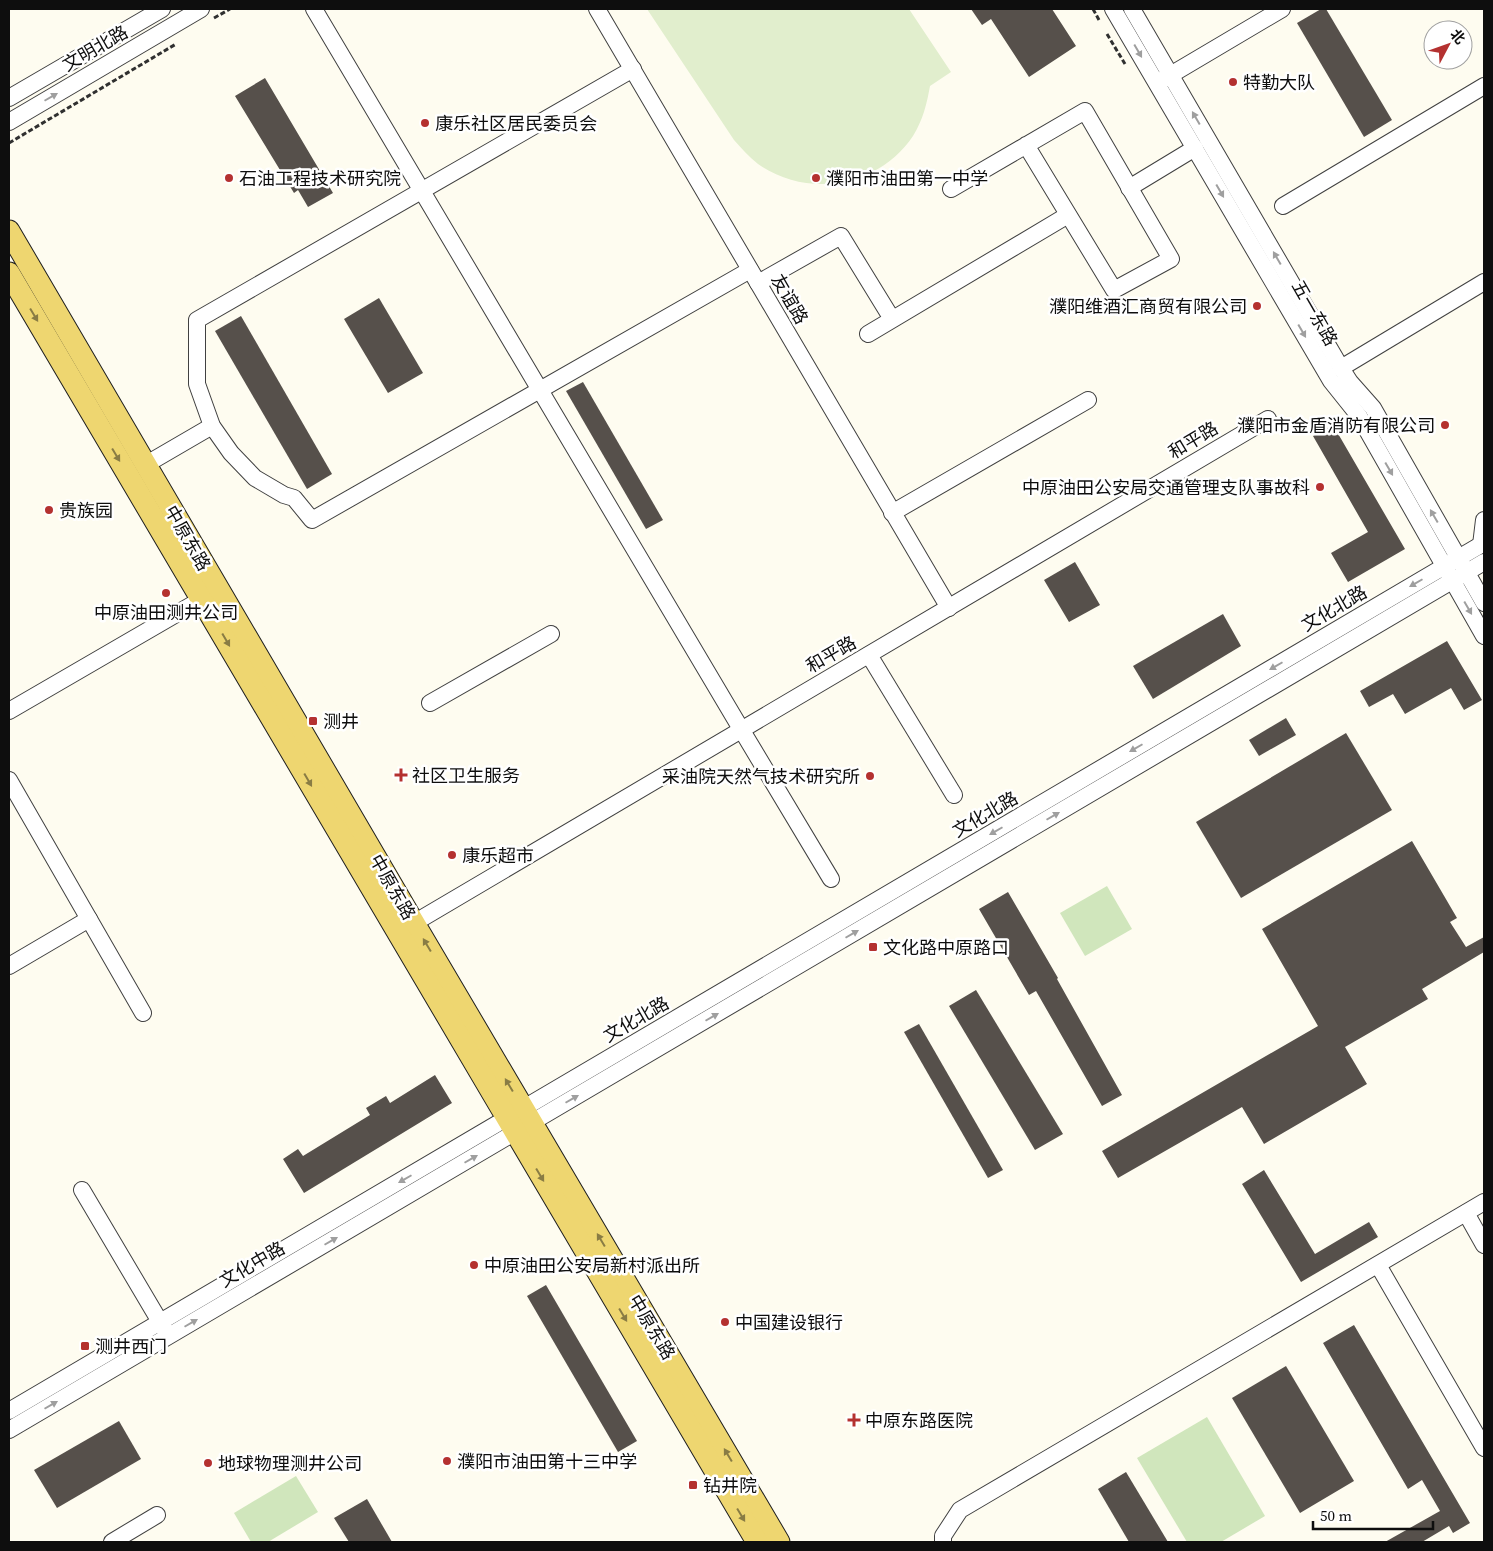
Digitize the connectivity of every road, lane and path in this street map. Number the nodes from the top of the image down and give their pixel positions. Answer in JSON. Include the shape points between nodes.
{"nodes":[{"id":1,"x":162,"y":9,"type":"edge"},
{"id":2,"x":201,"y":9,"type":"edge"},
{"id":3,"x":314,"y":9,"type":"edge"},
{"id":4,"x":597,"y":9,"type":"edge"},
{"id":5,"x":1113,"y":9,"type":"edge"},
{"id":6,"x":1132,"y":9,"type":"edge"},
{"id":7,"x":1282,"y":9,"type":"edge"},
{"id":8,"x":632,"y":69,"type":"junction"},
{"id":9,"x":1164,"y":79,"type":"junction"},
{"id":10,"x":1484,"y":86,"type":"edge"},
{"id":11,"x":9,"y":98,"type":"edge"},
{"id":12,"x":9,"y":122,"type":"edge"},
{"id":13,"x":1026,"y":145,"type":"junction"},
{"id":14,"x":1195,"y":148,"type":"junction"},
{"id":15,"x":1129,"y":188,"type":"junction"},
{"id":16,"x":951,"y":189,"type":"dead end"},
{"id":17,"x":422,"y":191,"type":"junction"},
{"id":18,"x":1283,"y":206,"type":"dead end"},
{"id":19,"x":1068,"y":214,"type":"junction"},
{"id":20,"x":9,"y":231,"type":"edge"},
{"id":21,"x":9,"y":273,"type":"edge"},
{"id":22,"x":754,"y":276,"type":"junction"},
{"id":23,"x":1484,"y":282,"type":"edge"},
{"id":24,"x":892,"y":319,"type":"junction"},
{"id":25,"x":868,"y":334,"type":"dead end"},
{"id":26,"x":1341,"y":368,"type":"junction"},
{"id":27,"x":539,"y":389,"type":"junction"},
{"id":28,"x":1088,"y":400,"type":"dead end"},
{"id":29,"x":1268,"y":419,"type":"dead end"},
{"id":30,"x":212,"y":426,"type":"junction"},
{"id":31,"x":145,"y":465,"type":"junction"},
{"id":32,"x":892,"y":512,"type":"junction"},
{"id":33,"x":1484,"y":520,"type":"edge"},
{"id":34,"x":1483,"y":544,"type":"edge"},
{"id":35,"x":1484,"y":562,"type":"edge"},
{"id":36,"x":1455,"y":570,"type":"junction"},
{"id":37,"x":202,"y":599,"type":"junction"},
{"id":38,"x":1484,"y":603,"type":"edge"},
{"id":39,"x":949,"y":608,"type":"junction"},
{"id":40,"x":550,"y":634,"type":"dead end"},
{"id":41,"x":1484,"y":636,"type":"edge"},
{"id":42,"x":869,"y":655,"type":"junction"},
{"id":43,"x":430,"y":703,"type":"dead end"},
{"id":44,"x":9,"y":711,"type":"edge"},
{"id":45,"x":741,"y":730,"type":"junction"},
{"id":46,"x":9,"y":780,"type":"edge"},
{"id":47,"x":954,"y":795,"type":"dead end"},
{"id":48,"x":831,"y":879,"type":"dead end"},
{"id":49,"x":89,"y":919,"type":"junction"},
{"id":50,"x":414,"y":923,"type":"junction"},
{"id":51,"x":9,"y":966,"type":"edge"},
{"id":52,"x":143,"y":1013,"type":"dead end"},
{"id":53,"x":519,"y":1121,"type":"junction"},
{"id":54,"x":82,"y":1190,"type":"dead end"},
{"id":55,"x":1484,"y":1202,"type":"edge"},
{"id":56,"x":1466,"y":1213,"type":"junction"},
{"id":57,"x":1484,"y":1245,"type":"edge"},
{"id":58,"x":1378,"y":1265,"type":"junction"},
{"id":59,"x":164,"y":1330,"type":"junction"},
{"id":60,"x":9,"y":1411,"type":"edge"},
{"id":61,"x":9,"y":1430,"type":"edge"},
{"id":62,"x":1482,"y":1439,"type":"edge"},
{"id":63,"x":157,"y":1515,"type":"dead end"},
{"id":64,"x":112,"y":1542,"type":"edge"},
{"id":65,"x":757,"y":1542,"type":"edge"},
{"id":66,"x":779,"y":1542,"type":"edge"},
{"id":67,"x":943,"y":1542,"type":"edge"}],
"edges":[{"from":1,"to":11,"type":"street","name":"文明北路"},
{"from":12,"to":2,"type":"street","name":"文明北路","one_way":true},
{"from":3,"to":17,"type":"street"},
{"from":4,"to":8,"type":"street","name":"友谊路"},
{"from":5,"to":9,"type":"street","name":"五一东路","one_way":true},
{"from":6,"to":9,"type":"street","name":"五一东路"},
{"from":7,"to":9,"type":"street"},
{"from":8,"to":17,"type":"street"},
{"from":8,"to":22,"type":"street","name":"友谊路"},
{"from":9,"to":14,"type":"street","name":"五一东路"},
{"from":26,"to":9,"type":"street","name":"五一东路","one_way":true},
{"from":10,"to":18,"type":"street"},
{"from":13,"to":15,"type":"street","via":[[1085,111]]},
{"from":13,"to":16,"type":"street"},
{"from":13,"to":19,"type":"street"},
{"from":14,"to":15,"type":"street"},
{"from":14,"to":36,"type":"street","name":"五一东路","one_way":true,"via":[[1331,381],[1359,416]]},
{"from":15,"to":19,"type":"street","via":[[1171,259],[1114,290]]},
{"from":17,"to":27,"type":"street"},
{"from":17,"to":30,"type":"street","via":[[197,320],[197,384]]},
{"from":19,"to":24,"type":"street"},
{"from":20,"to":31,"type":"main road","name":"中原东路"},
{"from":21,"to":37,"type":"main road","name":"中原东路","one_way":true},
{"from":22,"to":24,"type":"street","via":[[841,236]]},
{"from":22,"to":27,"type":"street"},
{"from":22,"to":32,"type":"street","name":"友谊路"},
{"from":23,"to":26,"type":"street"},
{"from":24,"to":25,"type":"street"},
{"from":36,"to":26,"type":"street","name":"五一东路","one_way":true,"via":[[1373,408]]},
{"from":27,"to":30,"type":"street","via":[[312,520],[294,498],[255,478],[231,454]]},
{"from":27,"to":45,"type":"street"},
{"from":28,"to":32,"type":"street"},
{"from":29,"to":39,"type":"street","name":"和平路"},
{"from":30,"to":31,"type":"street"},
{"from":31,"to":50,"type":"main road","name":"中原东路"},
{"from":32,"to":39,"type":"street","name":"友谊路"},
{"from":33,"to":34,"type":"street"},
{"from":34,"to":36,"type":"street","name":"文化北路"},
{"from":35,"to":36,"type":"street","name":"文化北路"},
{"from":36,"to":38,"type":"street","name":"五一东路"},
{"from":36,"to":41,"type":"street","name":"五一东路","one_way":true},
{"from":36,"to":53,"type":"street","name":"文化北路"},
{"from":37,"to":44,"type":"street"},
{"from":37,"to":53,"type":"main road","name":"中原东路","one_way":true},
{"from":39,"to":42,"type":"street","name":"和平路"},
{"from":40,"to":43,"type":"street"},
{"from":42,"to":45,"type":"street","name":"和平路"},
{"from":42,"to":47,"type":"street"},
{"from":45,"to":48,"type":"street"},
{"from":45,"to":50,"type":"street","name":"和平路"},
{"from":46,"to":49,"type":"street"},
{"from":49,"to":51,"type":"street"},
{"from":49,"to":52,"type":"street"},
{"from":53,"to":50,"type":"main road","name":"中原东路","one_way":true},
{"from":53,"to":59,"type":"street","name":"文化中路"},
{"from":53,"to":65,"type":"main road","name":"中原东路","one_way":true},
{"from":66,"to":53,"type":"main road","name":"中原东路","one_way":true},
{"from":54,"to":59,"type":"street"},
{"from":55,"to":56,"type":"street"},
{"from":56,"to":57,"type":"street"},
{"from":56,"to":58,"type":"street"},
{"from":58,"to":62,"type":"street"},
{"from":58,"to":67,"type":"street","via":[[960,1510],[943,1536]]},
{"from":59,"to":60,"type":"street","name":"文化中路"},
{"from":61,"to":59,"type":"street","name":"文化中路","one_way":true},
{"from":63,"to":64,"type":"street"}]}
